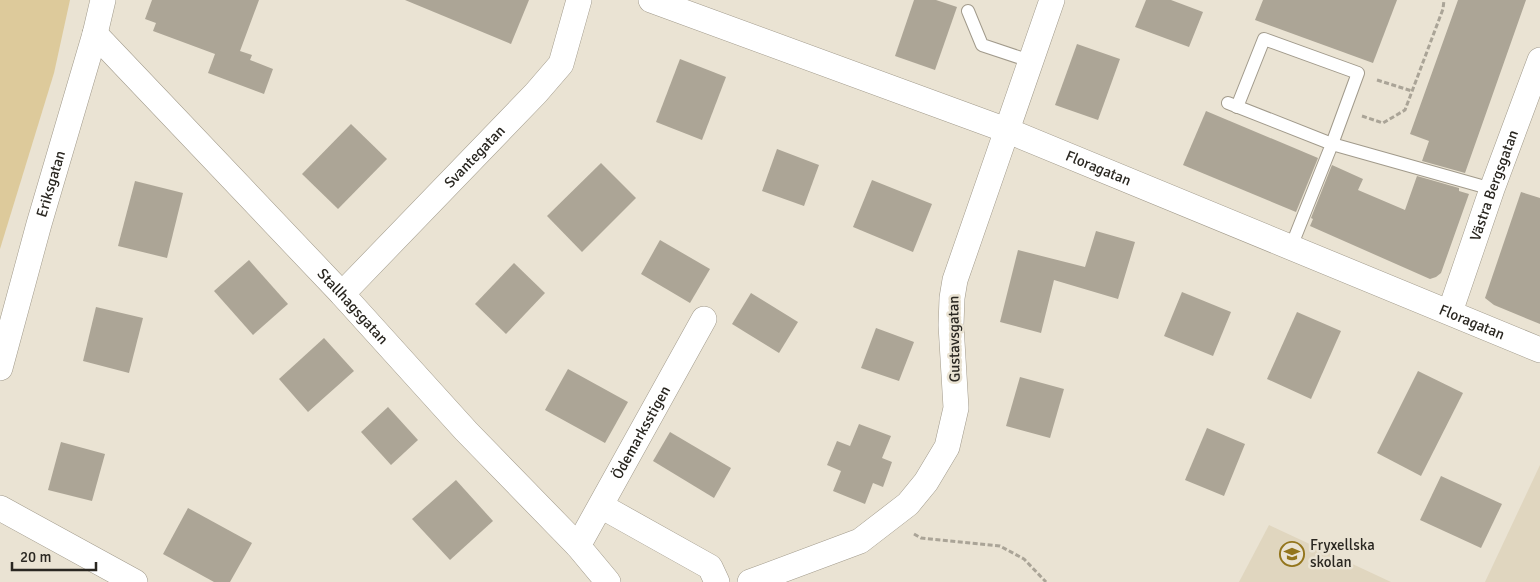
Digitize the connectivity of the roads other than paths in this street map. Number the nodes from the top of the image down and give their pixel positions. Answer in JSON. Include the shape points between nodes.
{"nodes":[{"id":1,"x":103,"y":0,"type":"edge"},
{"id":2,"x":579,"y":0,"type":"edge"},
{"id":3,"x":651,"y":0,"type":"edge"},
{"id":4,"x":1052,"y":0,"type":"edge"},
{"id":5,"x":968,"y":11,"type":"dead end"},
{"id":6,"x":95,"y":34,"type":"junction"},
{"id":7,"x":1540,"y":60,"type":"edge"},
{"id":8,"x":1030,"y":61,"type":"junction"},
{"id":9,"x":1006,"y":130,"type":"junction"},
{"id":10,"x":1332,"y":144,"type":"junction"},
{"id":11,"x":1492,"y":189,"type":"junction"},
{"id":12,"x":1291,"y":247,"type":"junction"},
{"id":13,"x":342,"y":294,"type":"junction"},
{"id":14,"x":1450,"y":312,"type":"junction"},
{"id":15,"x":704,"y":319,"type":"dead end"},
{"id":16,"x":1540,"y":350,"type":"edge"},
{"id":17,"x":0,"y":368,"type":"edge"},
{"id":18,"x":601,"y":506,"type":"junction"},
{"id":19,"x":0,"y":508,"type":"edge"},
{"id":20,"x":578,"y":546,"type":"junction"},
{"id":21,"x":135,"y":582,"type":"edge"},
{"id":22,"x":608,"y":582,"type":"edge"},
{"id":23,"x":717,"y":582,"type":"edge"},
{"id":24,"x":750,"y":582,"type":"edge"}],
"edges":[{"from":1,"to":6,"type":"street","name":"Eriksgatan"},
{"from":2,"to":13,"type":"street","name":"Svantegatan","via":[[561,64],[536,94]]},
{"from":3,"to":9,"type":"street","name":"Floragatan"},
{"from":4,"to":8,"type":"street","name":"Gustavsgatan"},
{"from":5,"to":8,"type":"lane","via":[[982,45]]},
{"from":6,"to":13,"type":"street","name":"Stallhagsgatan"},
{"from":6,"to":17,"type":"street","name":"Eriksgatan"},
{"from":7,"to":11,"type":"street","name":"Västra Bergsgatan"},
{"from":8,"to":9,"type":"street","name":"Gustavsgatan"},
{"from":9,"to":12,"type":"street","name":"Floragatan"},
{"from":9,"to":24,"type":"street","name":"Gustavsgatan","via":[[955,280],[951,325],[956,408],[947,447],[908,504],[860,541]]},
{"from":10,"to":10,"type":"lane","via":[[1232,105],[1264,38],[1358,73]]},
{"from":10,"to":11,"type":"lane"},
{"from":10,"to":12,"type":"lane"},
{"from":11,"to":14,"type":"street","name":"Västra Bergsgatan"},
{"from":12,"to":14,"type":"street","name":"Floragatan"},
{"from":13,"to":20,"type":"street","name":"Stallhagsgatan","via":[[466,431]]},
{"from":14,"to":16,"type":"street","name":"Floragatan"},
{"from":15,"to":18,"type":"street","name":"Ödemarksstigen"},
{"from":18,"to":20,"type":"street","name":"Ödemarksstigen"},
{"from":18,"to":23,"type":"street","via":[[710,567]]},
{"from":19,"to":21,"type":"street"},
{"from":20,"to":22,"type":"street","name":"Stallhagsgatan"}]}
